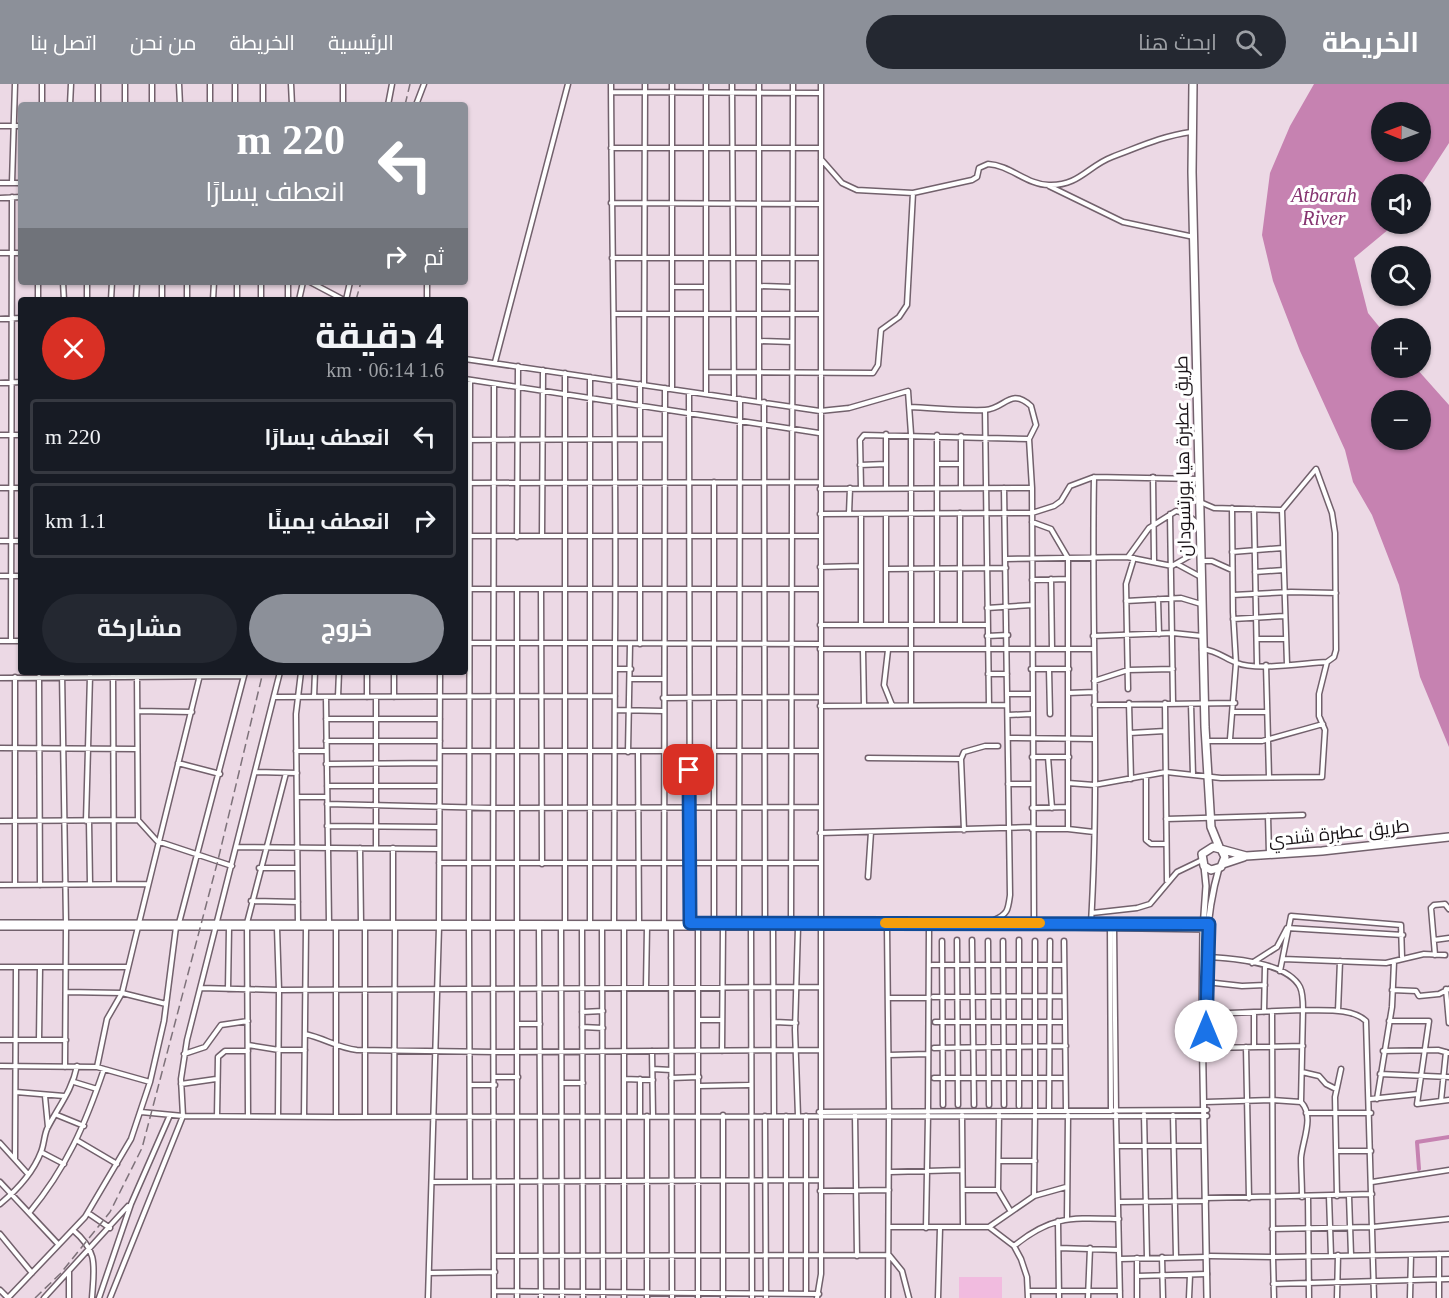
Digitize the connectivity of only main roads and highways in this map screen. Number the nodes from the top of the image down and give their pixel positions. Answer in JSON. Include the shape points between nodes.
{"nodes":[{"id":1,"x":1193,"y":84,"type":"edge"},
{"id":2,"x":1211,"y":823,"type":"junction"},
{"id":3,"x":1447,"y":835,"type":"edge"},
{"id":4,"x":1206,"y":849,"type":"junction"},
{"id":5,"x":1221,"y":850,"type":"junction"},
{"id":6,"x":1246,"y":856,"type":"junction"},
{"id":7,"x":1203,"y":863,"type":"junction"},
{"id":8,"x":1221,"y":866,"type":"junction"},
{"id":9,"x":0,"y":925,"type":"edge"},
{"id":10,"x":517,"y":925,"type":"junction"},
{"id":11,"x":563,"y":925,"type":"junction"},
{"id":12,"x":664,"y":925,"type":"junction"},
{"id":13,"x":671,"y":925,"type":"junction"},
{"id":14,"x":820,"y":925,"type":"junction"},
{"id":15,"x":994,"y":925,"type":"junction"},
{"id":16,"x":215,"y":926,"type":"junction"},
{"id":17,"x":246,"y":926,"type":"junction"},
{"id":18,"x":363,"y":926,"type":"junction"},
{"id":19,"x":1191,"y":926,"type":"junction"},
{"id":20,"x":1205,"y":927,"type":"junction"},
{"id":21,"x":1205,"y":1113,"type":"junction"},
{"id":22,"x":1207,"y":1199,"type":"junction"},
{"id":23,"x":1208,"y":1256,"type":"junction"},
{"id":24,"x":1209,"y":1298,"type":"edge"}],
"edges":[{"from":1,"to":2,"type":"highway","name":"طريق عطبرة هيا بورتسودان","via":[[1202,649]]},
{"from":2,"to":4,"type":"highway"},
{"from":2,"to":5,"type":"highway"},
{"from":3,"to":6,"type":"highway","name":"طريق عطبرة شندي"},
{"from":4,"to":5,"type":"highway"},
{"from":4,"to":7,"type":"highway"},
{"from":5,"to":6,"type":"highway"},
{"from":5,"to":8,"type":"highway"},
{"from":6,"to":8,"type":"highway"},
{"from":7,"to":8,"type":"highway","via":[[1211,870]]},
{"from":7,"to":20,"type":"main road"},
{"from":8,"to":20,"type":"main road"},
{"from":9,"to":16,"type":"main road"},
{"from":10,"to":11,"type":"main road"},
{"from":10,"to":11,"type":"main road"},
{"from":10,"to":18,"type":"main road"},
{"from":11,"to":12,"type":"main road"},
{"from":11,"to":12,"type":"main road"},
{"from":12,"to":13,"type":"main road"},
{"from":13,"to":14,"type":"main road"},
{"from":13,"to":14,"type":"main road"},
{"from":14,"to":15,"type":"main road"},
{"from":14,"to":15,"type":"main road"},
{"from":15,"to":19,"type":"main road"},
{"from":15,"to":19,"type":"main road"},
{"from":16,"to":17,"type":"main road"},
{"from":16,"to":17,"type":"main road"},
{"from":17,"to":18,"type":"main road"},
{"from":17,"to":18,"type":"main road"},
{"from":19,"to":20,"type":"main road"},
{"from":19,"to":20,"type":"main road"},
{"from":20,"to":21,"type":"main road"},
{"from":20,"to":21,"type":"main road"},
{"from":21,"to":22,"type":"main road"},
{"from":21,"to":22,"type":"main road"},
{"from":22,"to":23,"type":"main road"},
{"from":23,"to":24,"type":"main road"},
{"from":23,"to":24,"type":"main road"}]}
